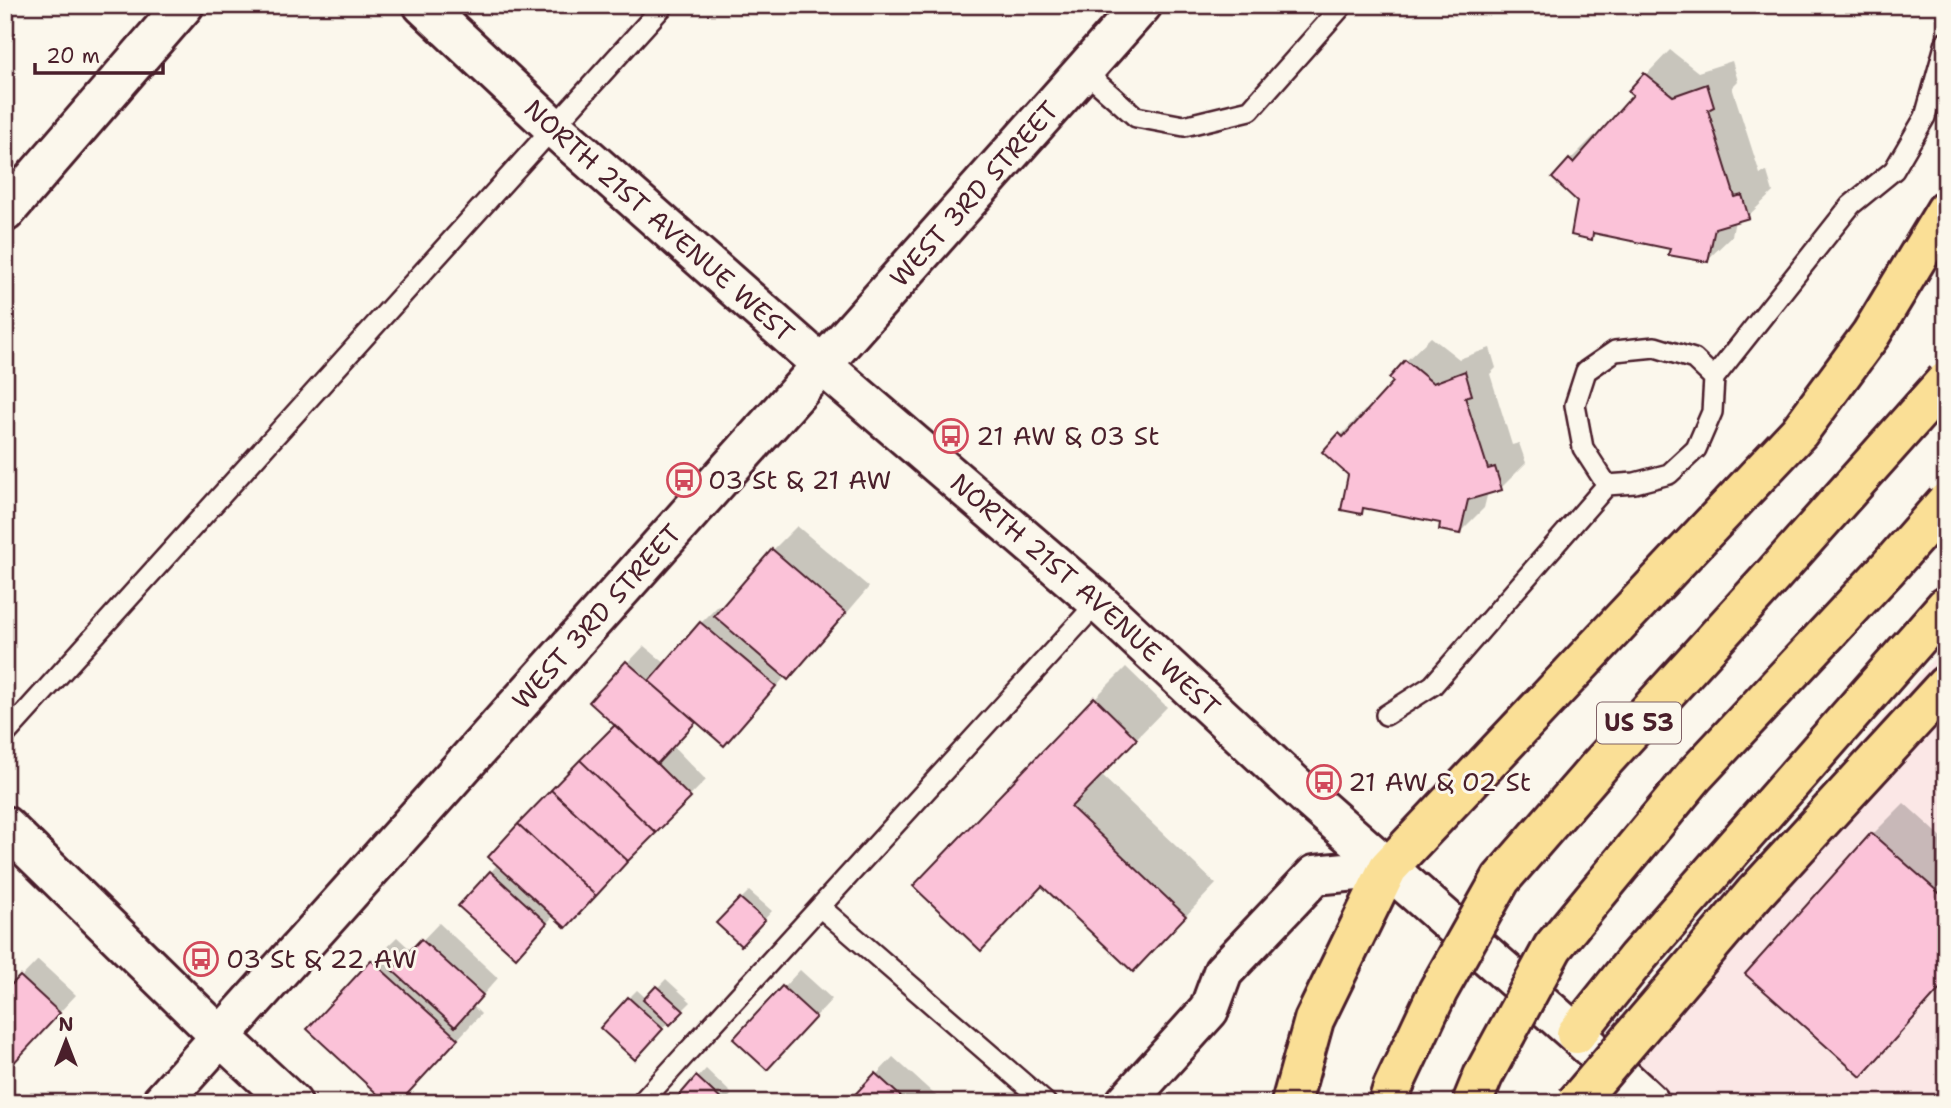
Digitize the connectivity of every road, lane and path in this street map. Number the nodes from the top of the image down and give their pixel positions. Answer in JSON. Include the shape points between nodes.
{"nodes":[{"id":1,"x":184,"y":5,"type":"edge"},
{"id":2,"x":423,"y":5,"type":"edge"},
{"id":3,"x":664,"y":5,"type":"edge"},
{"id":4,"x":1142,"y":5,"type":"edge"},
{"id":5,"x":1343,"y":5,"type":"edge"},
{"id":6,"x":1946,"y":42,"type":"edge"},
{"id":7,"x":1084,"y":71,"type":"junction"},
{"id":8,"x":554,"y":128,"type":"junction"},
{"id":9,"x":1946,"y":210,"type":"edge"},
{"id":10,"x":5,"y":212,"type":"edge"},
{"id":11,"x":822,"y":365,"type":"junction"},
{"id":12,"x":1714,"y":378,"type":"junction"},
{"id":13,"x":1946,"y":381,"type":"edge"},
{"id":14,"x":1607,"y":485,"type":"junction"},
{"id":15,"x":1946,"y":502,"type":"edge"},
{"id":16,"x":1098,"y":602,"type":"junction"},
{"id":17,"x":1946,"y":606,"type":"edge"},
{"id":18,"x":1946,"y":685,"type":"edge"},
{"id":19,"x":1386,"y":715,"type":"dead end"},
{"id":20,"x":5,"y":735,"type":"edge"},
{"id":21,"x":5,"y":826,"type":"edge"},
{"id":22,"x":1388,"y":868,"type":"junction"},
{"id":23,"x":820,"y":907,"type":"junction"},
{"id":24,"x":1576,"y":1034,"type":"junction"},
{"id":25,"x":221,"y":1037,"type":"junction"},
{"id":26,"x":162,"y":1103,"type":"edge"},
{"id":27,"x":292,"y":1103,"type":"edge"},
{"id":28,"x":641,"y":1103,"type":"edge"},
{"id":29,"x":1046,"y":1103,"type":"edge"},
{"id":30,"x":1125,"y":1103,"type":"edge"},
{"id":31,"x":1291,"y":1103,"type":"edge"},
{"id":32,"x":1388,"y":1103,"type":"edge"},
{"id":33,"x":1472,"y":1103,"type":"edge"},
{"id":34,"x":1576,"y":1103,"type":"edge"},
{"id":35,"x":1650,"y":1103,"type":"edge"}],
"edges":[{"from":1,"to":10,"type":"street"},
{"from":2,"to":8,"type":"street","name":"NORTH 21ST AVENUE WEST"},
{"from":3,"to":8,"type":"lane"},
{"from":4,"to":7,"type":"street","name":"WEST 3RD STREET"},
{"from":5,"to":7,"type":"lane","via":[[1250,110],[1184,126],[1136,117]]},
{"from":6,"to":12,"type":"lane","via":[[1926,117],[1894,170],[1851,205]]},
{"from":7,"to":11,"type":"street","name":"WEST 3RD STREET"},
{"from":8,"to":11,"type":"street","name":"NORTH 21ST AVENUE WEST"},
{"from":8,"to":20,"type":"lane"},
{"from":9,"to":22,"type":"highway","via":[[1871,334],[1798,432]]},
{"from":11,"to":16,"type":"street","name":"NORTH 21ST AVENUE WEST"},
{"from":11,"to":25,"type":"street","name":"WEST 3RD STREET"},
{"from":12,"to":14,"type":"lane","via":[[1713,412],[1696,449],[1669,474]]},
{"from":12,"to":14,"type":"lane","via":[[1693,359],[1655,347],[1615,351],[1586,371],[1575,405],[1583,448]]},
{"from":13,"to":32,"type":"highway","number":"US 53","bridge":true,"via":[[1502,879],[1438,991]]},
{"from":14,"to":19,"type":"lane","via":[[1433,685]]},
{"from":15,"to":33,"type":"highway","number":"US 53","bridge":true,"via":[[1695,776],[1553,947]]},
{"from":16,"to":22,"type":"street","name":"NORTH 21ST AVENUE WEST"},
{"from":16,"to":23,"type":"lane"},
{"from":17,"to":24,"type":"highway","via":[[1637,958]]},
{"from":18,"to":34,"type":"highway","bridge":true,"via":[[1754,894]]},
{"from":21,"to":25,"type":"street"},
{"from":22,"to":24,"type":"street","name":"NORTH 21ST AVENUE WEST"},
{"from":22,"to":30,"type":"street","via":[[1315,875],[1223,972],[1209,1010]]},
{"from":22,"to":31,"type":"highway","via":[[1314,1020]]},
{"from":23,"to":28,"type":"lane"},
{"from":23,"to":29,"type":"lane"},
{"from":24,"to":35,"type":"street","name":"NORTH 21ST AVENUE WEST"},
{"from":25,"to":26,"type":"street","name":"WEST 3RD STREET"},
{"from":25,"to":27,"type":"street"}]}
